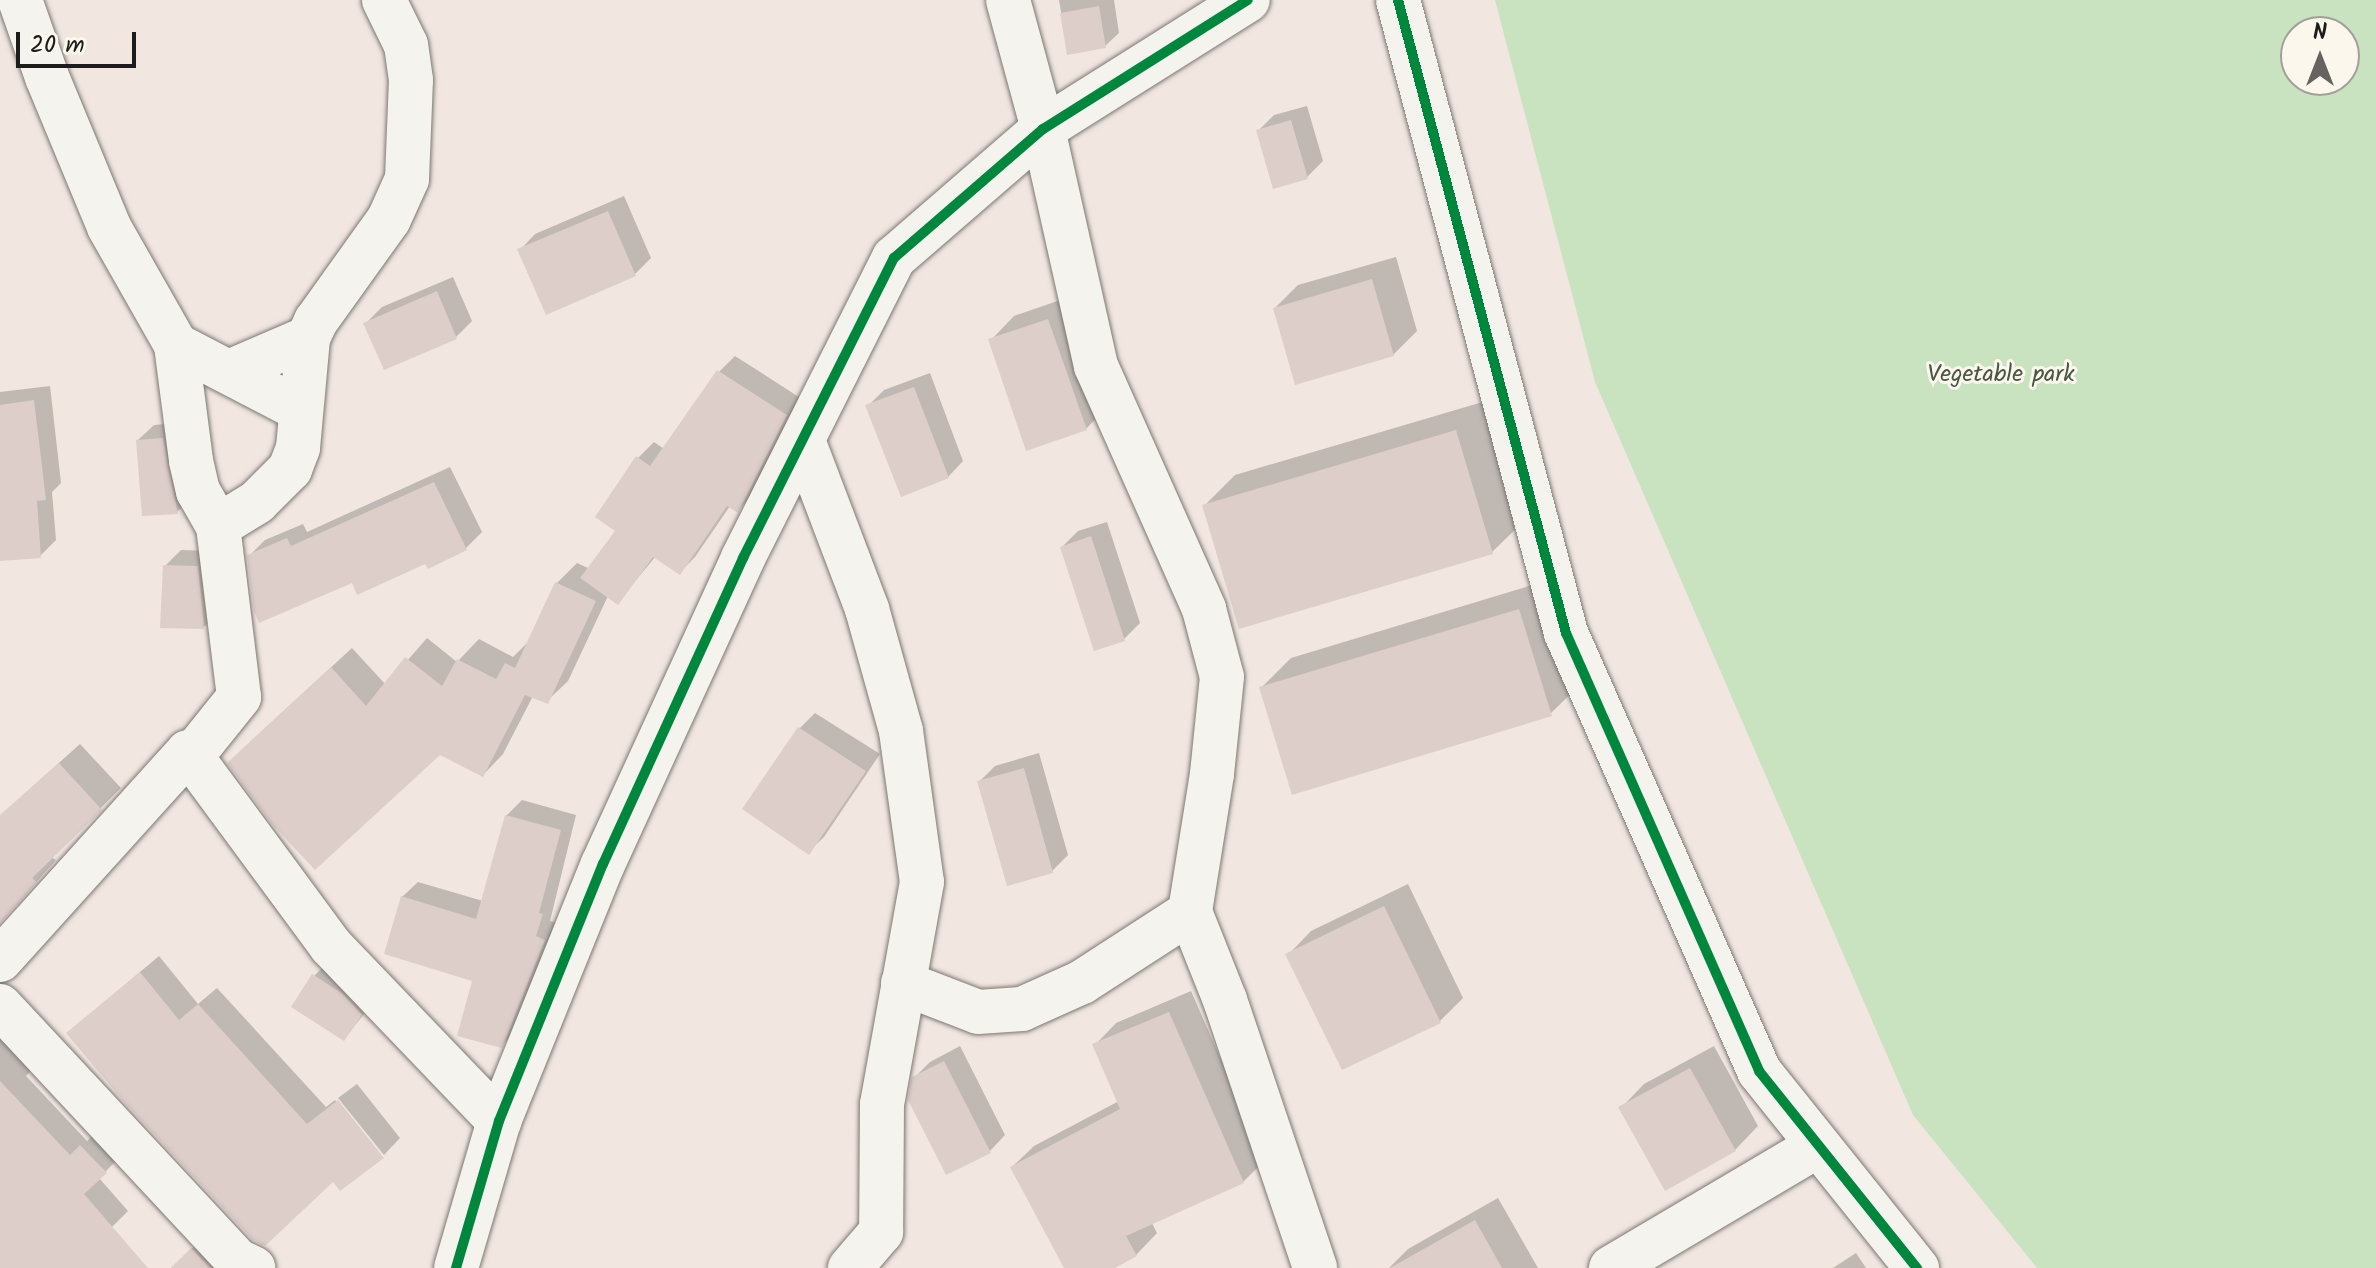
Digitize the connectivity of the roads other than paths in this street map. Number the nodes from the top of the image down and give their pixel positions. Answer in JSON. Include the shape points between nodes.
{"nodes":[{"id":1,"x":20,"y":0,"type":"edge"},
{"id":2,"x":384,"y":0,"type":"edge"},
{"id":3,"x":1008,"y":0,"type":"edge"},
{"id":4,"x":1248,"y":0,"type":"edge"},
{"id":5,"x":1398,"y":0,"type":"edge"},
{"id":6,"x":1043,"y":129,"type":"junction"},
{"id":7,"x":308,"y":338,"type":"junction"},
{"id":8,"x":176,"y":345,"type":"junction"},
{"id":9,"x":229,"y":372,"type":"junction"},
{"id":10,"x":301,"y":410,"type":"junction"},
{"id":11,"x":804,"y":443,"type":"junction"},
{"id":12,"x":218,"y":526,"type":"junction"},
{"id":13,"x":191,"y":757,"type":"junction"},
{"id":14,"x":1190,"y":912,"type":"junction"},
{"id":15,"x":0,"y":960,"type":"edge"},
{"id":16,"x":903,"y":983,"type":"junction"},
{"id":17,"x":0,"y":1006,"type":"edge"},
{"id":18,"x":499,"y":1121,"type":"junction"},
{"id":19,"x":1816,"y":1147,"type":"junction"},
{"id":20,"x":881,"y":1250,"type":"edge"},
{"id":21,"x":253,"y":1268,"type":"edge"},
{"id":22,"x":457,"y":1268,"type":"edge"},
{"id":23,"x":850,"y":1268,"type":"edge"},
{"id":24,"x":1315,"y":1268,"type":"edge"},
{"id":25,"x":1611,"y":1268,"type":"edge"},
{"id":26,"x":1917,"y":1268,"type":"edge"}],
"edges":[{"from":1,"to":8,"type":"street","via":[[109,227]]},
{"from":2,"to":7,"type":"street","via":[[406,45],[411,80],[407,179],[389,219]]},
{"from":3,"to":6,"type":"street"},
{"from":4,"to":6,"type":"street"},
{"from":5,"to":19,"type":"street","via":[[1566,633],[1759,1071]]},
{"from":6,"to":11,"type":"street","via":[[894,258]]},
{"from":6,"to":14,"type":"street","via":[[1096,366],[1204,609],[1222,677]]},
{"from":7,"to":9,"type":"street"},
{"from":7,"to":10,"type":"street"},
{"from":8,"to":9,"type":"street"},
{"from":8,"to":12,"type":"street","via":[[191,461],[198,491]]},
{"from":9,"to":10,"type":"street"},
{"from":10,"to":12,"type":"street","via":[[290,469],[257,502]]},
{"from":11,"to":16,"type":"street","via":[[867,609],[901,731],[922,882]]},
{"from":11,"to":18,"type":"street","via":[[743,558],[603,864]]},
{"from":12,"to":13,"type":"street","via":[[239,697]]},
{"from":13,"to":15,"type":"street","via":[[188,752]]},
{"from":13,"to":18,"type":"street","via":[[331,946]]},
{"from":14,"to":16,"type":"street","via":[[1082,982],[1022,1009],[978,1012]]},
{"from":14,"to":24,"type":"street"},
{"from":16,"to":20,"type":"street","via":[[882,1104]]},
{"from":17,"to":21,"type":"street","via":[[238,1261]]},
{"from":18,"to":22,"type":"street"},
{"from":19,"to":25,"type":"street"},
{"from":19,"to":26,"type":"street"},
{"from":20,"to":23,"type":"street"}]}
